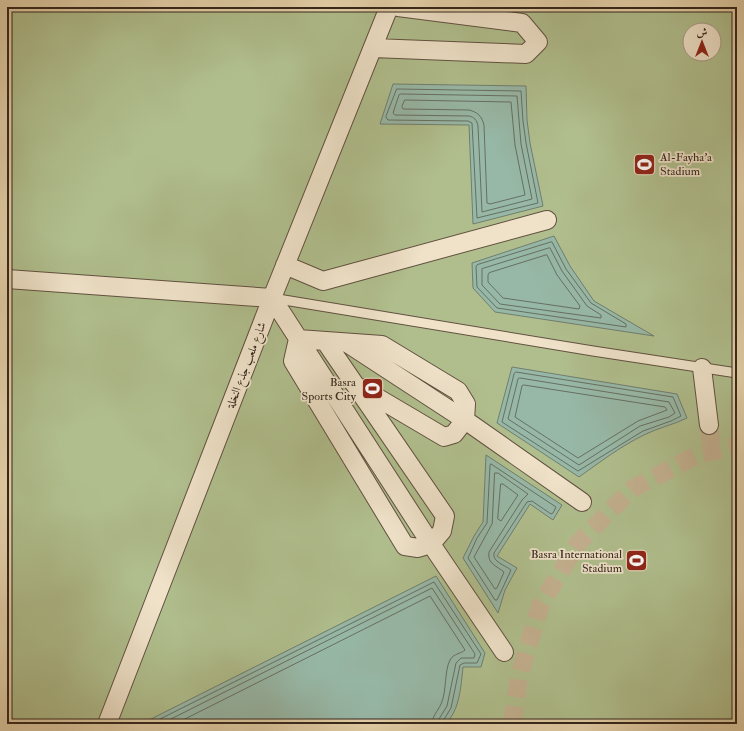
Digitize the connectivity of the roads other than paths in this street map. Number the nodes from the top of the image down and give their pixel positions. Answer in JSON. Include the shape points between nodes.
{"nodes":[{"id":1,"x":389,"y":7,"type":"edge"},
{"id":2,"x":398,"y":7,"type":"edge"},
{"id":3,"x":372,"y":48,"type":"junction"},
{"id":4,"x":547,"y":220,"type":"dead end"},
{"id":5,"x":285,"y":264,"type":"junction"},
{"id":6,"x":7,"y":279,"type":"edge"},
{"id":7,"x":272,"y":298,"type":"junction"},
{"id":8,"x":298,"y":338,"type":"junction"},
{"id":9,"x":325,"y":341,"type":"junction"},
{"id":10,"x":702,"y":368,"type":"junction"},
{"id":11,"x":737,"y":373,"type":"edge"},
{"id":12,"x":356,"y":385,"type":"junction"},
{"id":13,"x":465,"y":420,"type":"junction"},
{"id":14,"x":709,"y":425,"type":"tunnel mouth"},
{"id":15,"x":582,"y":502,"type":"dead end"},
{"id":16,"x":431,"y":544,"type":"junction"},
{"id":17,"x":504,"y":652,"type":"dead end"},
{"id":18,"x":107,"y":724,"type":"edge"}],
"edges":[{"from":1,"to":3,"type":"street","name":"شارع ملعب جذع النخلة"},
{"from":2,"to":3,"type":"street","via":[[522,23],[538,42],[526,54]]},
{"from":3,"to":5,"type":"street","name":"شارع ملعب جذع النخلة"},
{"from":4,"to":5,"type":"street","via":[[323,281]]},
{"from":5,"to":7,"type":"street","name":"شارع ملعب جذع النخلة"},
{"from":6,"to":7,"type":"street"},
{"from":7,"to":8,"type":"street"},
{"from":7,"to":10,"type":"lane"},
{"from":7,"to":18,"type":"street","name":"شارع ملعب جذع النخلة"},
{"from":8,"to":9,"type":"street"},
{"from":8,"to":16,"type":"street","via":[[293,361],[405,546],[418,548]]},
{"from":9,"to":12,"type":"street"},
{"from":9,"to":13,"type":"street","via":[[382,345],[458,391],[466,404]]},
{"from":10,"to":11,"type":"lane"},
{"from":10,"to":14,"type":"street"},
{"from":12,"to":13,"type":"street","via":[[444,437],[454,434]]},
{"from":12,"to":16,"type":"street","via":[[445,516],[442,531]]},
{"from":13,"to":15,"type":"street"},
{"from":16,"to":17,"type":"street"}]}
